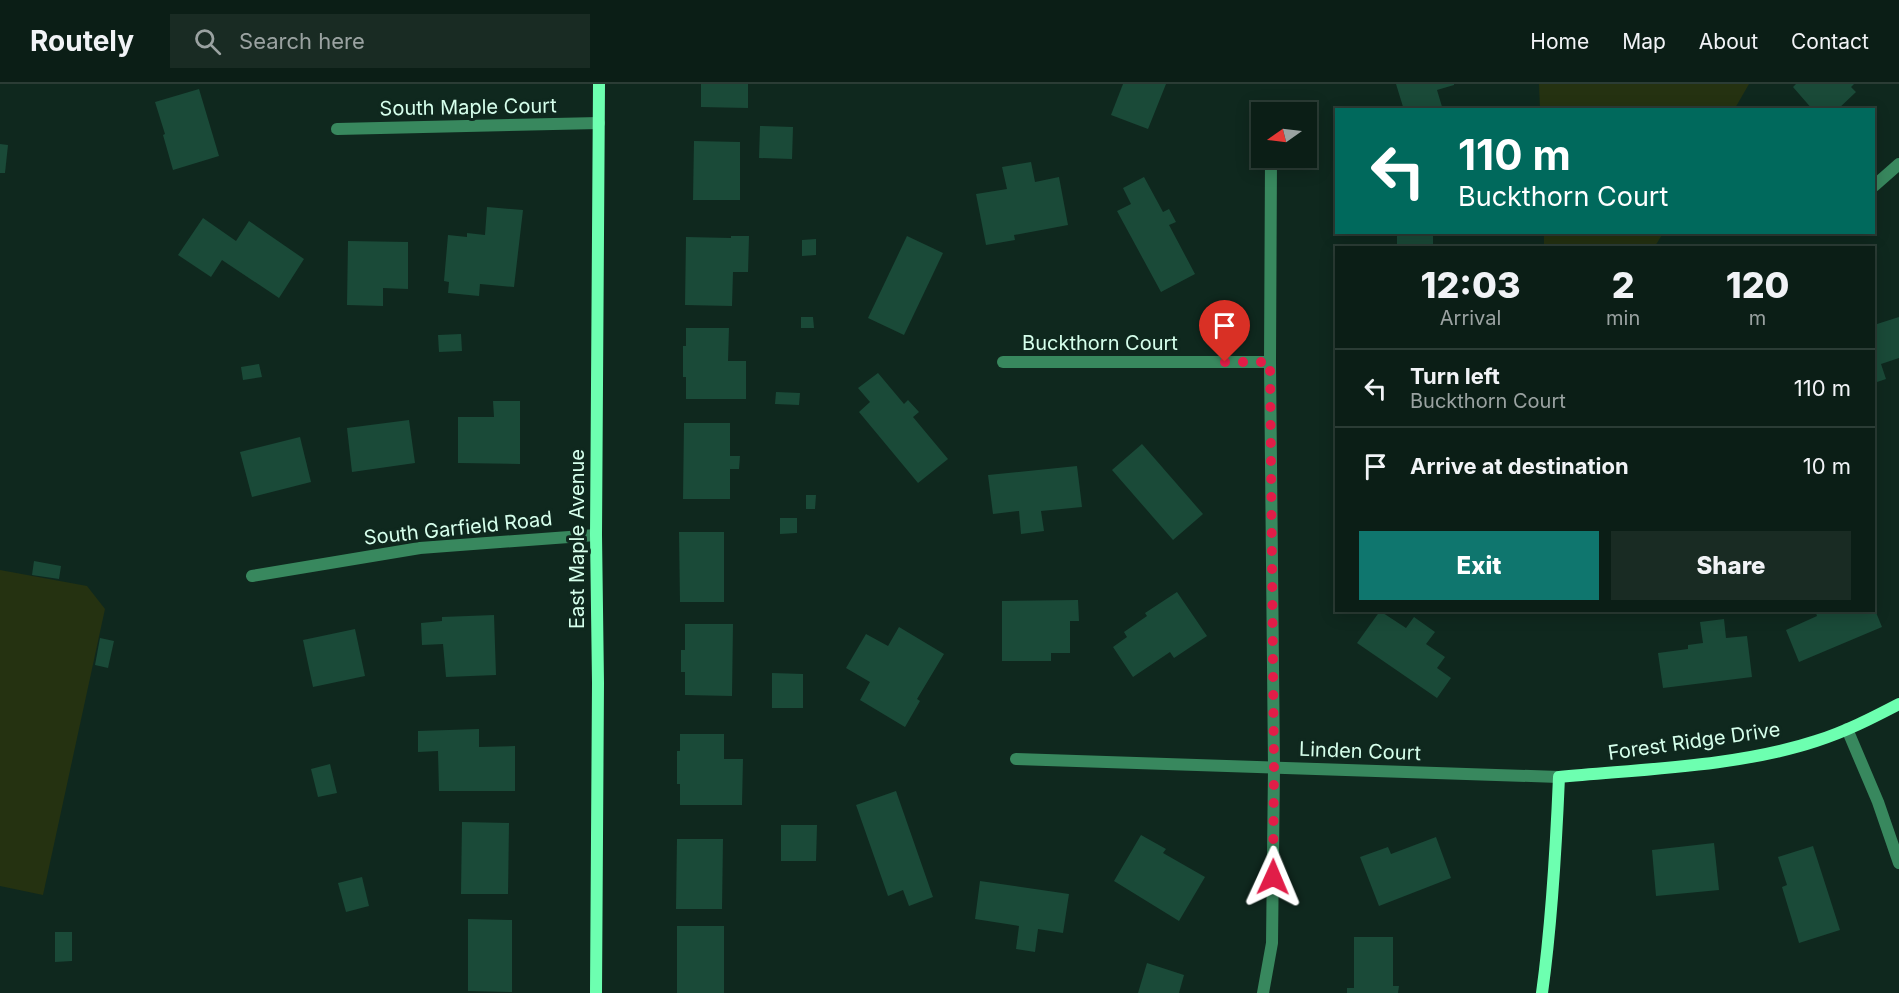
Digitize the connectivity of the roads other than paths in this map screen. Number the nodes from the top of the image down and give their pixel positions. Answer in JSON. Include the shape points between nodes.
{"nodes":[{"id":1,"x":599,"y":84,"type":"edge"},
{"id":2,"x":599,"y":123,"type":"junction"},
{"id":3,"x":337,"y":129,"type":"dead end"},
{"id":4,"x":1899,"y":164,"type":"edge"},
{"id":5,"x":1271,"y":168,"type":"edge"},
{"id":6,"x":1875,"y":185,"type":"edge"},
{"id":7,"x":1003,"y":362,"type":"dead end"},
{"id":8,"x":1270,"y":362,"type":"junction"},
{"id":9,"x":596,"y":535,"type":"junction"},
{"id":10,"x":252,"y":576,"type":"dead end"},
{"id":11,"x":1899,"y":704,"type":"edge"},
{"id":12,"x":1847,"y":729,"type":"junction"},
{"id":13,"x":1016,"y":759,"type":"dead end"},
{"id":14,"x":1274,"y":768,"type":"junction"},
{"id":15,"x":1558,"y":777,"type":"junction"},
{"id":16,"x":1899,"y":863,"type":"edge"},
{"id":17,"x":596,"y":993,"type":"edge"},
{"id":18,"x":1263,"y":993,"type":"edge"},
{"id":19,"x":1542,"y":993,"type":"edge"}],
"edges":[{"from":1,"to":2,"type":"main road","name":"East Maple Avenue"},
{"from":2,"to":3,"type":"street","name":"South Maple Court"},
{"from":2,"to":9,"type":"main road","name":"East Maple Avenue"},
{"from":4,"to":6,"type":"street"},
{"from":5,"to":8,"type":"street"},
{"from":7,"to":8,"type":"street","name":"Buckthorn Court"},
{"from":8,"to":14,"type":"street"},
{"from":9,"to":10,"type":"street","name":"South Garfield Road","via":[[420,548]]},
{"from":9,"to":17,"type":"main road","name":"East Maple Avenue"},
{"from":11,"to":12,"type":"main road","name":"Forest Ridge Drive"},
{"from":12,"to":15,"type":"main road","name":"Forest Ridge Drive","via":[[1780,751],[1713,762]]},
{"from":12,"to":16,"type":"street"},
{"from":13,"to":14,"type":"street","name":"Linden Court"},
{"from":14,"to":15,"type":"street","name":"Linden Court"},
{"from":14,"to":18,"type":"street","via":[[1272,943]]},
{"from":15,"to":19,"type":"main road","via":[[1556,846]]}]}
